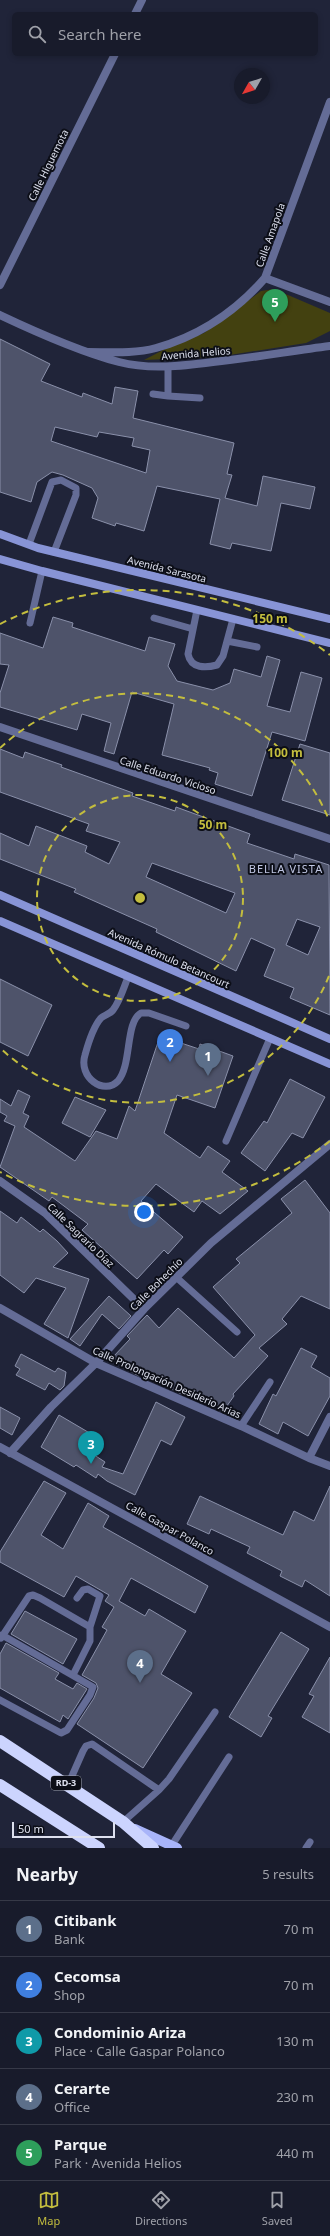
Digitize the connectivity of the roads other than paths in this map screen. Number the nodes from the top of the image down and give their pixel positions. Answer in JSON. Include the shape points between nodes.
{"nodes":[{"id":1,"x":142,"y":0,"type":"edge"},
{"id":2,"x":136,"y":12,"type":"edge"},
{"id":3,"x":114,"y":56,"type":"edge"},
{"id":4,"x":330,"y":102,"type":"edge"},
{"id":5,"x":265,"y":278,"type":"junction"},
{"id":6,"x":0,"y":285,"type":"edge"},
{"id":7,"x":330,"y":302,"type":"edge"},
{"id":8,"x":0,"y":316,"type":"edge"},
{"id":9,"x":330,"y":346,"type":"edge"},
{"id":10,"x":88,"y":352,"type":"junction"},
{"id":11,"x":168,"y":367,"type":"junction"},
{"id":12,"x":153,"y":394,"type":"dead end"},
{"id":13,"x":168,"y":396,"type":"junction"},
{"id":14,"x":200,"y":398,"type":"dead end"},
{"id":15,"x":0,"y":534,"type":"edge"},
{"id":16,"x":29,"y":544,"type":"junction"},
{"id":17,"x":54,"y":552,"type":"junction"},
{"id":18,"x":0,"y":559,"type":"edge"},
{"id":19,"x":42,"y":571,"type":"junction"},
{"id":20,"x":197,"y":610,"type":"junction"},
{"id":21,"x":154,"y":618,"type":"dead end"},
{"id":22,"x":233,"y":619,"type":"junction"},
{"id":23,"x":330,"y":619,"type":"edge"},
{"id":24,"x":30,"y":623,"type":"dead end"},
{"id":25,"x":193,"y":630,"type":"junction"},
{"id":26,"x":227,"y":641,"type":"junction"},
{"id":27,"x":330,"y":643,"type":"edge"},
{"id":28,"x":257,"y":647,"type":"dead end"},
{"id":29,"x":0,"y":727,"type":"edge"},
{"id":30,"x":330,"y":839,"type":"edge"},
{"id":31,"x":0,"y":895,"type":"edge"},
{"id":32,"x":1,"y":923,"type":"edge"},
{"id":33,"x":128,"y":977,"type":"junction"},
{"id":34,"x":186,"y":1026,"type":"dead end"},
{"id":35,"x":270,"y":1038,"type":"junction"},
{"id":36,"x":330,"y":1039,"type":"edge"},
{"id":37,"x":330,"y":1064,"type":"edge"},
{"id":38,"x":226,"y":1141,"type":"dead end"},
{"id":39,"x":330,"y":1144,"type":"edge"},
{"id":40,"x":0,"y":1181,"type":"edge"},
{"id":41,"x":176,"y":1277,"type":"junction"},
{"id":42,"x":0,"y":1308,"type":"edge"},
{"id":43,"x":144,"y":1309,"type":"junction"},
{"id":44,"x":237,"y":1332,"type":"dead end"},
{"id":45,"x":96,"y":1363,"type":"junction"},
{"id":46,"x":270,"y":1382,"type":"dead end"},
{"id":47,"x":330,"y":1417,"type":"edge"},
{"id":48,"x":241,"y":1426,"type":"junction"},
{"id":49,"x":0,"y":1447,"type":"edge"},
{"id":50,"x":10,"y":1452,"type":"junction"},
{"id":51,"x":309,"y":1458,"type":"junction"},
{"id":52,"x":330,"y":1466,"type":"edge"},
{"id":53,"x":77,"y":1598,"type":"dead end"},
{"id":54,"x":90,"y":1627,"type":"junction"},
{"id":55,"x":330,"y":1627,"type":"edge"},
{"id":56,"x":1,"y":1637,"type":"edge"},
{"id":57,"x":74,"y":1675,"type":"junction"},
{"id":58,"x":0,"y":1700,"type":"edge"},
{"id":59,"x":215,"y":1712,"type":"dead end"},
{"id":60,"x":0,"y":1741,"type":"edge"},
{"id":61,"x":229,"y":1757,"type":"dead end"},
{"id":62,"x":0,"y":1785,"type":"edge"},
{"id":63,"x":68,"y":1785,"type":"junction"},
{"id":64,"x":159,"y":1790,"type":"junction"},
{"id":65,"x":127,"y":1825,"type":"junction"},
{"id":66,"x":174,"y":1847,"type":"edge"},
{"id":67,"x":99,"y":1848,"type":"edge"},
{"id":68,"x":153,"y":1848,"type":"edge"}],
"edges":[{"from":1,"to":2,"type":"street"},
{"from":3,"to":6,"type":"street","name":"Calle Higuemota"},
{"from":4,"to":5,"type":"street","name":"Calle Amapola"},
{"from":5,"to":7,"type":"street"},
{"from":5,"to":10,"type":"street","name":"Calle Amapola","via":[[221,319],[186,337],[155,348]]},
{"from":8,"to":10,"type":"street","name":"Avenida Helios"},
{"from":9,"to":11,"type":"street","name":"Avenida Helios"},
{"from":10,"to":11,"type":"street","name":"Avenida Helios","via":[[120,362]]},
{"from":11,"to":13,"type":"lane"},
{"from":12,"to":13,"type":"lane"},
{"from":13,"to":14,"type":"lane"},
{"from":15,"to":16,"type":"main road","name":"Avenida Sarasota"},
{"from":16,"to":17,"type":"main road","name":"Avenida Sarasota"},
{"from":16,"to":17,"type":"lane","via":[[52,482],[61,480],[76,488],[76,495]]},
{"from":17,"to":23,"type":"main road","name":"Avenida Sarasota"},
{"from":18,"to":19,"type":"main road"},
{"from":19,"to":20,"type":"main road"},
{"from":19,"to":24,"type":"lane"},
{"from":20,"to":22,"type":"main road"},
{"from":20,"to":25,"type":"lane"},
{"from":21,"to":25,"type":"lane"},
{"from":22,"to":26,"type":"lane"},
{"from":22,"to":27,"type":"main road"},
{"from":25,"to":26,"type":"lane","via":[[188,659],[202,668],[217,665],[224,656]]},
{"from":26,"to":28,"type":"lane"},
{"from":29,"to":30,"type":"street","name":"Calle Eduardo Vicioso"},
{"from":31,"to":36,"type":"main road","name":"Avenida Rómulo Betancourt"},
{"from":32,"to":33,"type":"main road"},
{"from":33,"to":34,"type":"lane","via":[[114,1008],[96,1024],[82,1063],[88,1077],[103,1086],[109,1086],[118,1080],[125,1063],[134,1019],[141,1013]]},
{"from":33,"to":35,"type":"main road"},
{"from":35,"to":37,"type":"main road"},
{"from":35,"to":38,"type":"lane"},
{"from":39,"to":41,"type":"street","name":"Calle Bohechío","via":[[211,1243]]},
{"from":40,"to":43,"type":"street","name":"Calle Sagrario Díaz","via":[[45,1213]]},
{"from":41,"to":43,"type":"street","name":"Calle Bohechío"},
{"from":41,"to":44,"type":"lane"},
{"from":42,"to":45,"type":"street","name":"Calle Prolongación Desiderio Arias"},
{"from":43,"to":45,"type":"street","name":"Calle Bohechío"},
{"from":45,"to":48,"type":"street","name":"Calle Prolongación Desiderio Arias"},
{"from":45,"to":50,"type":"street","name":"Calle Bohechío"},
{"from":46,"to":48,"type":"lane"},
{"from":47,"to":51,"type":"street"},
{"from":48,"to":51,"type":"street","name":"Calle Prolongación Desiderio Arias"},
{"from":49,"to":50,"type":"street","name":"Calle Gaspar Polanco"},
{"from":50,"to":55,"type":"street","name":"Calle Gaspar Polanco"},
{"from":51,"to":52,"type":"street","name":"Calle Prolongación Desiderio Arias"},
{"from":53,"to":54,"type":"lane","via":[[83,1590],[88,1589],[100,1596]]},
{"from":54,"to":56,"type":"lane","via":[[31,1595]]},
{"from":54,"to":57,"type":"lane","via":[[90,1641]]},
{"from":56,"to":57,"type":"lane"},
{"from":57,"to":58,"type":"lane","via":[[93,1687],[64,1732],[61,1733]]},
{"from":59,"to":64,"type":"lane"},
{"from":60,"to":63,"type":"highway","number":"RD-3"},
{"from":61,"to":66,"type":"lane"},
{"from":62,"to":67,"type":"highway"},
{"from":63,"to":64,"type":"lane","via":[[83,1751],[86,1746],[92,1744]]},
{"from":63,"to":65,"type":"highway","number":"RD-3"},
{"from":64,"to":65,"type":"lane"},
{"from":65,"to":66,"type":"main road","number":"RD-3"},
{"from":65,"to":68,"type":"highway","number":"RD-3"}]}
